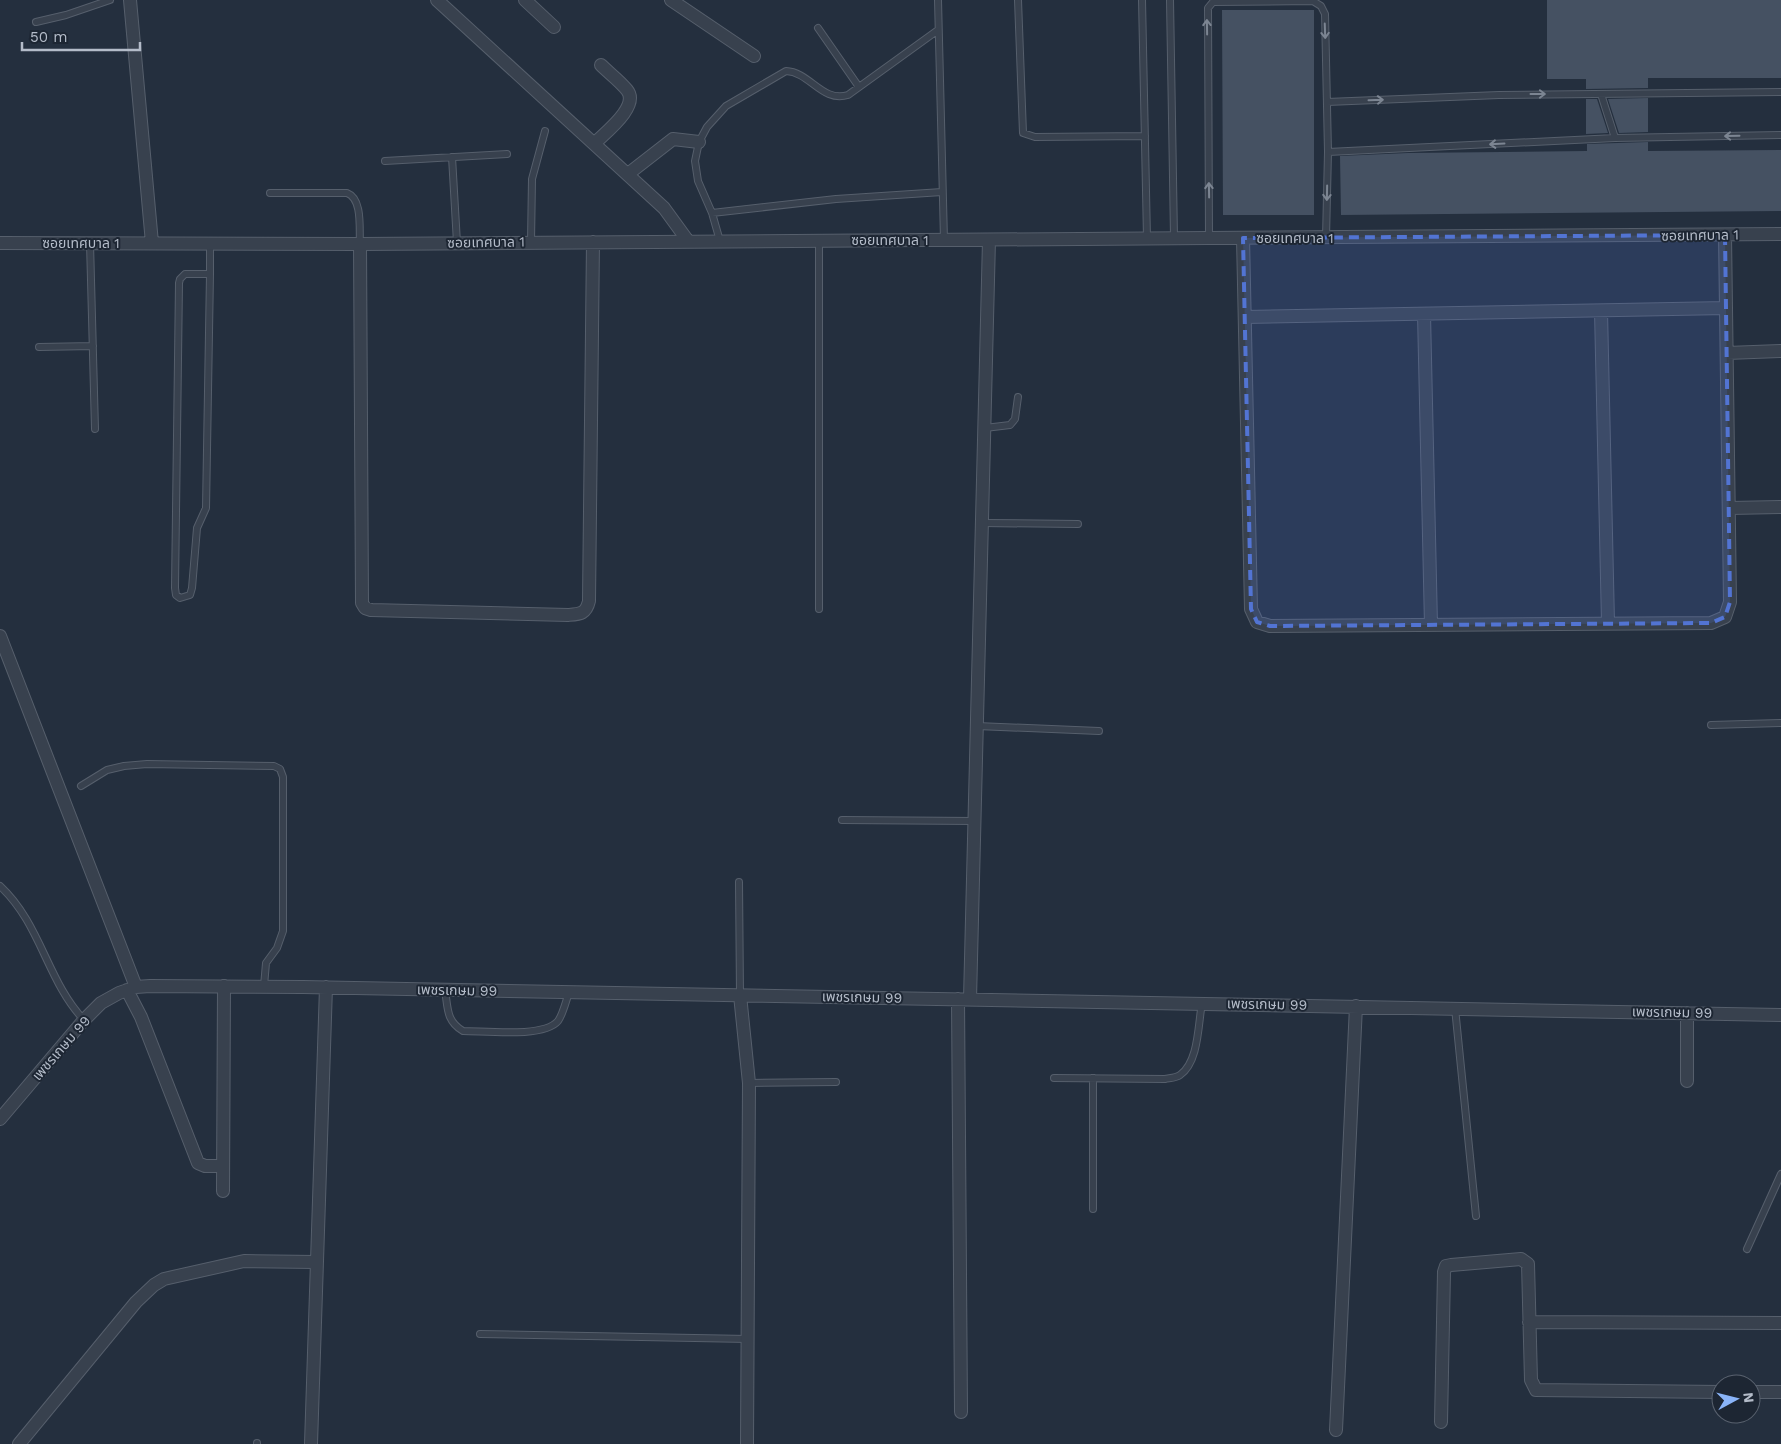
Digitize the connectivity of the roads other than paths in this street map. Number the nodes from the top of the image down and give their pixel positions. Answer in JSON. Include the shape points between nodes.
{"nodes":[{"id":1,"x":110,"y":0,"type":"edge"},
{"id":2,"x":130,"y":0,"type":"edge"},
{"id":3,"x":437,"y":0,"type":"edge"},
{"id":4,"x":525,"y":0,"type":"edge"},
{"id":5,"x":671,"y":0,"type":"edge"},
{"id":6,"x":938,"y":0,"type":"edge"},
{"id":7,"x":1018,"y":0,"type":"edge"},
{"id":8,"x":1142,"y":0,"type":"edge"},
{"id":9,"x":1170,"y":0,"type":"edge"},
{"id":10,"x":36,"y":22,"type":"dead end"},
{"id":11,"x":554,"y":27,"type":"dead end"},
{"id":12,"x":818,"y":28,"type":"dead end"},
{"id":13,"x":938,"y":30,"type":"junction"},
{"id":14,"x":754,"y":56,"type":"dead end"},
{"id":15,"x":601,"y":66,"type":"dead end"},
{"id":16,"x":859,"y":87,"type":"junction"},
{"id":17,"x":1781,"y":92,"type":"edge"},
{"id":18,"x":1601,"y":94,"type":"junction"},
{"id":19,"x":1327,"y":102,"type":"junction"},
{"id":20,"x":545,"y":131,"type":"dead end"},
{"id":21,"x":1781,"y":135,"type":"edge"},
{"id":22,"x":1145,"y":136,"type":"junction"},
{"id":23,"x":1615,"y":138,"type":"junction"},
{"id":24,"x":699,"y":142,"type":"junction"},
{"id":25,"x":595,"y":143,"type":"junction"},
{"id":26,"x":1328,"y":152,"type":"junction"},
{"id":27,"x":507,"y":154,"type":"dead end"},
{"id":28,"x":452,"y":157,"type":"junction"},
{"id":29,"x":385,"y":161,"type":"dead end"},
{"id":30,"x":628,"y":174,"type":"junction"},
{"id":31,"x":942,"y":192,"type":"junction"},
{"id":32,"x":270,"y":193,"type":"dead end"},
{"id":33,"x":712,"y":213,"type":"junction"},
{"id":34,"x":1781,"y":234,"type":"edge"},
{"id":35,"x":1725,"y":235,"type":"junction"},
{"id":36,"x":1174,"y":237,"type":"junction"},
{"id":37,"x":1147,"y":238,"type":"junction"},
{"id":38,"x":1209,"y":238,"type":"junction"},
{"id":39,"x":1243,"y":238,"type":"junction"},
{"id":40,"x":1326,"y":238,"type":"junction"},
{"id":41,"x":819,"y":240,"type":"junction"},
{"id":42,"x":944,"y":240,"type":"junction"},
{"id":43,"x":989,"y":240,"type":"junction"},
{"id":44,"x":531,"y":241,"type":"junction"},
{"id":45,"x":688,"y":241,"type":"junction"},
{"id":46,"x":720,"y":241,"type":"junction"},
{"id":47,"x":593,"y":242,"type":"junction"},
{"id":48,"x":0,"y":243,"type":"edge"},
{"id":49,"x":90,"y":243,"type":"junction"},
{"id":50,"x":152,"y":243,"type":"junction"},
{"id":51,"x":457,"y":243,"type":"junction"},
{"id":52,"x":360,"y":244,"type":"junction"},
{"id":53,"x":210,"y":245,"type":"junction"},
{"id":54,"x":210,"y":274,"type":"junction"},
{"id":55,"x":1726,"y":308,"type":"junction"},
{"id":56,"x":1601,"y":310,"type":"junction"},
{"id":57,"x":1424,"y":314,"type":"junction"},
{"id":58,"x":1245,"y":317,"type":"junction"},
{"id":59,"x":39,"y":346,"type":"dead end"},
{"id":60,"x":92,"y":346,"type":"junction"},
{"id":61,"x":1781,"y":351,"type":"edge"},
{"id":62,"x":1727,"y":352,"type":"junction"},
{"id":63,"x":1018,"y":397,"type":"dead end"},
{"id":64,"x":985,"y":428,"type":"junction"},
{"id":65,"x":94,"y":429,"type":"dead end"},
{"id":66,"x":1781,"y":507,"type":"edge"},
{"id":67,"x":1730,"y":508,"type":"junction"},
{"id":68,"x":982,"y":523,"type":"junction"},
{"id":69,"x":1078,"y":524,"type":"dead end"},
{"id":70,"x":819,"y":610,"type":"dead end"},
{"id":71,"x":1608,"y":623,"type":"junction"},
{"id":72,"x":1431,"y":625,"type":"junction"},
{"id":73,"x":0,"y":636,"type":"edge"},
{"id":74,"x":1781,"y":724,"type":"edge"},
{"id":75,"x":1712,"y":725,"type":"dead end"},
{"id":76,"x":977,"y":726,"type":"junction"},
{"id":77,"x":1099,"y":731,"type":"dead end"},
{"id":78,"x":81,"y":786,"type":"dead end"},
{"id":79,"x":842,"y":820,"type":"dead end"},
{"id":80,"x":974,"y":821,"type":"junction"},
{"id":81,"x":739,"y":882,"type":"dead end"},
{"id":82,"x":0,"y":886,"type":"edge"},
{"id":83,"x":224,"y":986,"type":"junction"},
{"id":84,"x":264,"y":986,"type":"junction"},
{"id":85,"x":326,"y":987,"type":"junction"},
{"id":86,"x":131,"y":988,"type":"junction"},
{"id":87,"x":445,"y":990,"type":"junction"},
{"id":88,"x":569,"y":992,"type":"junction"},
{"id":89,"x":740,"y":995,"type":"junction"},
{"id":90,"x":964,"y":999,"type":"junction"},
{"id":91,"x":1202,"y":1003,"type":"junction"},
{"id":92,"x":1356,"y":1006,"type":"junction"},
{"id":93,"x":1455,"y":1008,"type":"junction"},
{"id":94,"x":1687,"y":1013,"type":"junction"},
{"id":95,"x":1781,"y":1015,"type":"edge"},
{"id":96,"x":84,"y":1020,"type":"junction"},
{"id":97,"x":1054,"y":1078,"type":"dead end"},
{"id":98,"x":1093,"y":1078,"type":"junction"},
{"id":99,"x":1686,"y":1081,"type":"dead end"},
{"id":100,"x":836,"y":1082,"type":"dead end"},
{"id":101,"x":749,"y":1083,"type":"junction"},
{"id":102,"x":0,"y":1119,"type":"edge"},
{"id":103,"x":223,"y":1166,"type":"junction"},
{"id":104,"x":1781,"y":1174,"type":"edge"},
{"id":105,"x":222,"y":1191,"type":"dead end"},
{"id":106,"x":1093,"y":1209,"type":"dead end"},
{"id":107,"x":1476,"y":1216,"type":"dead end"},
{"id":108,"x":1747,"y":1249,"type":"dead end"},
{"id":109,"x":316,"y":1262,"type":"junction"},
{"id":110,"x":1529,"y":1322,"type":"junction"},
{"id":111,"x":1781,"y":1323,"type":"edge"},
{"id":112,"x":480,"y":1334,"type":"dead end"},
{"id":113,"x":748,"y":1339,"type":"junction"},
{"id":114,"x":1711,"y":1392,"type":"edge"},
{"id":115,"x":1761,"y":1392,"type":"edge"},
{"id":116,"x":1781,"y":1392,"type":"edge"},
{"id":117,"x":961,"y":1412,"type":"dead end"},
{"id":118,"x":1441,"y":1422,"type":"dead end"},
{"id":119,"x":1336,"y":1430,"type":"dead end"},
{"id":120,"x":20,"y":1444,"type":"edge"},
{"id":121,"x":311,"y":1444,"type":"edge"},
{"id":122,"x":747,"y":1444,"type":"edge"}],
"edges":[{"from":1,"to":10,"type":"lane","via":[[66,16]]},
{"from":2,"to":50,"type":"street"},
{"from":3,"to":25,"type":"street"},
{"from":4,"to":11,"type":"street"},
{"from":5,"to":14,"type":"street"},
{"from":6,"to":13,"type":"lane"},
{"from":7,"to":22,"type":"lane","via":[[1023,133],[1029,137]]},
{"from":8,"to":22,"type":"lane"},
{"from":9,"to":36,"type":"lane"},
{"from":12,"to":16,"type":"lane"},
{"from":13,"to":16,"type":"lane"},
{"from":13,"to":31,"type":"lane"},
{"from":15,"to":25,"type":"street","via":[[628,91],[631,99],[629,107]]},
{"from":16,"to":24,"type":"lane","via":[[838,98],[829,96],[802,75],[786,71],[726,106],[707,127]]},
{"from":17,"to":18,"type":"lane"},
{"from":19,"to":18,"type":"lane","one_way":true,"via":[[1499,94]]},
{"from":18,"to":23,"type":"lane"},
{"from":19,"to":26,"type":"lane"},
{"from":38,"to":19,"type":"lane","one_way":true,"via":[[1207,12],[1213,2],[1314,1],[1321,6]]},
{"from":20,"to":44,"type":"lane","via":[[532,179]]},
{"from":21,"to":23,"type":"lane","one_way":true},
{"from":22,"to":37,"type":"lane"},
{"from":23,"to":26,"type":"lane","one_way":true},
{"from":24,"to":30,"type":"street","via":[[673,139]]},
{"from":24,"to":33,"type":"lane","via":[[695,161],[698,180]]},
{"from":25,"to":30,"type":"street"},
{"from":26,"to":40,"type":"lane","one_way":true},
{"from":27,"to":28,"type":"lane"},
{"from":28,"to":29,"type":"lane"},
{"from":28,"to":51,"type":"lane"},
{"from":30,"to":45,"type":"street","via":[[664,208]]},
{"from":31,"to":33,"type":"lane","via":[[836,199]]},
{"from":31,"to":42,"type":"lane"},
{"from":32,"to":52,"type":"lane","via":[[347,192],[353,195],[357,203]]},
{"from":33,"to":46,"type":"lane"},
{"from":34,"to":35,"type":"street","name":"ซอยเทศบาล 1"},
{"from":35,"to":40,"type":"street","name":"ซอยเทศบาล 1"},
{"from":35,"to":55,"type":"street"},
{"from":36,"to":37,"type":"street","name":"ซอยเทศบาล 1"},
{"from":36,"to":38,"type":"street","name":"ซอยเทศบาล 1"},
{"from":37,"to":43,"type":"street","name":"ซอยเทศบาล 1"},
{"from":38,"to":39,"type":"street","name":"ซอยเทศบาล 1"},
{"from":39,"to":40,"type":"street","name":"ซอยเทศบาล 1"},
{"from":39,"to":58,"type":"street"},
{"from":41,"to":42,"type":"street","name":"ซอยเทศบาล 1"},
{"from":41,"to":46,"type":"street","name":"ซอยเทศบาล 1"},
{"from":41,"to":70,"type":"lane"},
{"from":42,"to":43,"type":"street","name":"ซอยเทศบาล 1"},
{"from":43,"to":64,"type":"street"},
{"from":44,"to":47,"type":"street","name":"ซอยเทศบาล 1"},
{"from":44,"to":51,"type":"street","name":"ซอยเทศบาล 1"},
{"from":45,"to":46,"type":"street","name":"ซอยเทศบาล 1"},
{"from":45,"to":47,"type":"street","name":"ซอยเทศบาล 1"},
{"from":47,"to":52,"type":"street","via":[[589,602],[587,610],[581,614],[568,615],[371,610],[362,603]]},
{"from":48,"to":49,"type":"street","name":"ซอยเทศบาล 1"},
{"from":49,"to":50,"type":"street","name":"ซอยเทศบาล 1"},
{"from":49,"to":60,"type":"lane"},
{"from":50,"to":53,"type":"street","name":"ซอยเทศบาล 1"},
{"from":51,"to":52,"type":"street","name":"ซอยเทศบาล 1"},
{"from":52,"to":53,"type":"street","name":"ซอยเทศบาล 1"},
{"from":53,"to":54,"type":"lane"},
{"from":54,"to":54,"type":"lane","via":[[206,508],[197,528],[190,595],[180,598],[175,588],[179,283],[186,274]]},
{"from":55,"to":56,"type":"street"},
{"from":55,"to":62,"type":"street"},
{"from":56,"to":57,"type":"street"},
{"from":56,"to":71,"type":"street"},
{"from":57,"to":58,"type":"street"},
{"from":57,"to":72,"type":"street"},
{"from":58,"to":72,"type":"street","via":[[1251,609],[1257,622],[1270,626]]},
{"from":59,"to":60,"type":"lane"},
{"from":60,"to":65,"type":"lane"},
{"from":61,"to":62,"type":"street"},
{"from":62,"to":67,"type":"street"},
{"from":63,"to":64,"type":"lane","via":[[1015,419],[1010,425]]},
{"from":64,"to":68,"type":"street"},
{"from":66,"to":67,"type":"street"},
{"from":67,"to":71,"type":"street","via":[[1730,602],[1725,617],[1711,623]]},
{"from":68,"to":69,"type":"lane"},
{"from":68,"to":76,"type":"street"},
{"from":71,"to":72,"type":"street"},
{"from":73,"to":86,"type":"street"},
{"from":74,"to":75,"type":"lane"},
{"from":76,"to":77,"type":"lane"},
{"from":76,"to":80,"type":"street"},
{"from":78,"to":84,"type":"lane","via":[[107,770],[148,764],[274,766],[280,770],[283,777],[283,931],[277,948],[266,962]]},
{"from":79,"to":80,"type":"lane"},
{"from":80,"to":90,"type":"street"},
{"from":81,"to":89,"type":"lane"},
{"from":82,"to":96,"type":"lane","via":[[23,912],[62,993]]},
{"from":83,"to":84,"type":"street","name":"เพชรเกษม 99"},
{"from":83,"to":86,"type":"street","name":"เพชรเกษม 99"},
{"from":83,"to":103,"type":"street"},
{"from":84,"to":85,"type":"street","name":"เพชรเกษม 99"},
{"from":85,"to":87,"type":"street","name":"เพชรเกษม 99"},
{"from":85,"to":109,"type":"street"},
{"from":86,"to":96,"type":"street","name":"เพชรเกษม 99","via":[[101,1003]]},
{"from":86,"to":103,"type":"street","via":[[198,1163]]},
{"from":87,"to":88,"type":"street","name":"เพชรเกษม 99"},
{"from":87,"to":88,"type":"lane","via":[[449,1018],[463,1031],[536,1031],[552,1027],[559,1020]]},
{"from":88,"to":89,"type":"street","name":"เพชรเกษม 99"},
{"from":89,"to":90,"type":"street","name":"เพชรเกษม 99"},
{"from":89,"to":101,"type":"street"},
{"from":90,"to":91,"type":"street","name":"เพชรเกษม 99"},
{"from":90,"to":117,"type":"street"},
{"from":91,"to":92,"type":"street","name":"เพชรเกษม 99"},
{"from":91,"to":98,"type":"lane","via":[[1193,1054],[1179,1076],[1164,1080]]},
{"from":92,"to":93,"type":"street","name":"เพชรเกษม 99"},
{"from":92,"to":119,"type":"street"},
{"from":93,"to":94,"type":"street","name":"เพชรเกษม 99"},
{"from":93,"to":107,"type":"lane"},
{"from":94,"to":95,"type":"street","name":"เพชรเกษม 99"},
{"from":94,"to":99,"type":"street"},
{"from":96,"to":102,"type":"street","name":"เพชรเกษม 99"},
{"from":97,"to":98,"type":"lane"},
{"from":98,"to":106,"type":"lane"},
{"from":100,"to":101,"type":"lane"},
{"from":101,"to":113,"type":"street"},
{"from":103,"to":105,"type":"street"},
{"from":104,"to":108,"type":"lane"},
{"from":109,"to":120,"type":"street","via":[[244,1262],[164,1279],[154,1285],[136,1302]]},
{"from":109,"to":121,"type":"street"},
{"from":110,"to":111,"type":"street"},
{"from":110,"to":114,"type":"street","via":[[1531,1380],[1536,1390]]},
{"from":110,"to":118,"type":"street","via":[[1528,1264],[1525,1260],[1446,1266]]},
{"from":112,"to":113,"type":"lane"},
{"from":113,"to":122,"type":"street"},
{"from":115,"to":116,"type":"street"}]}
